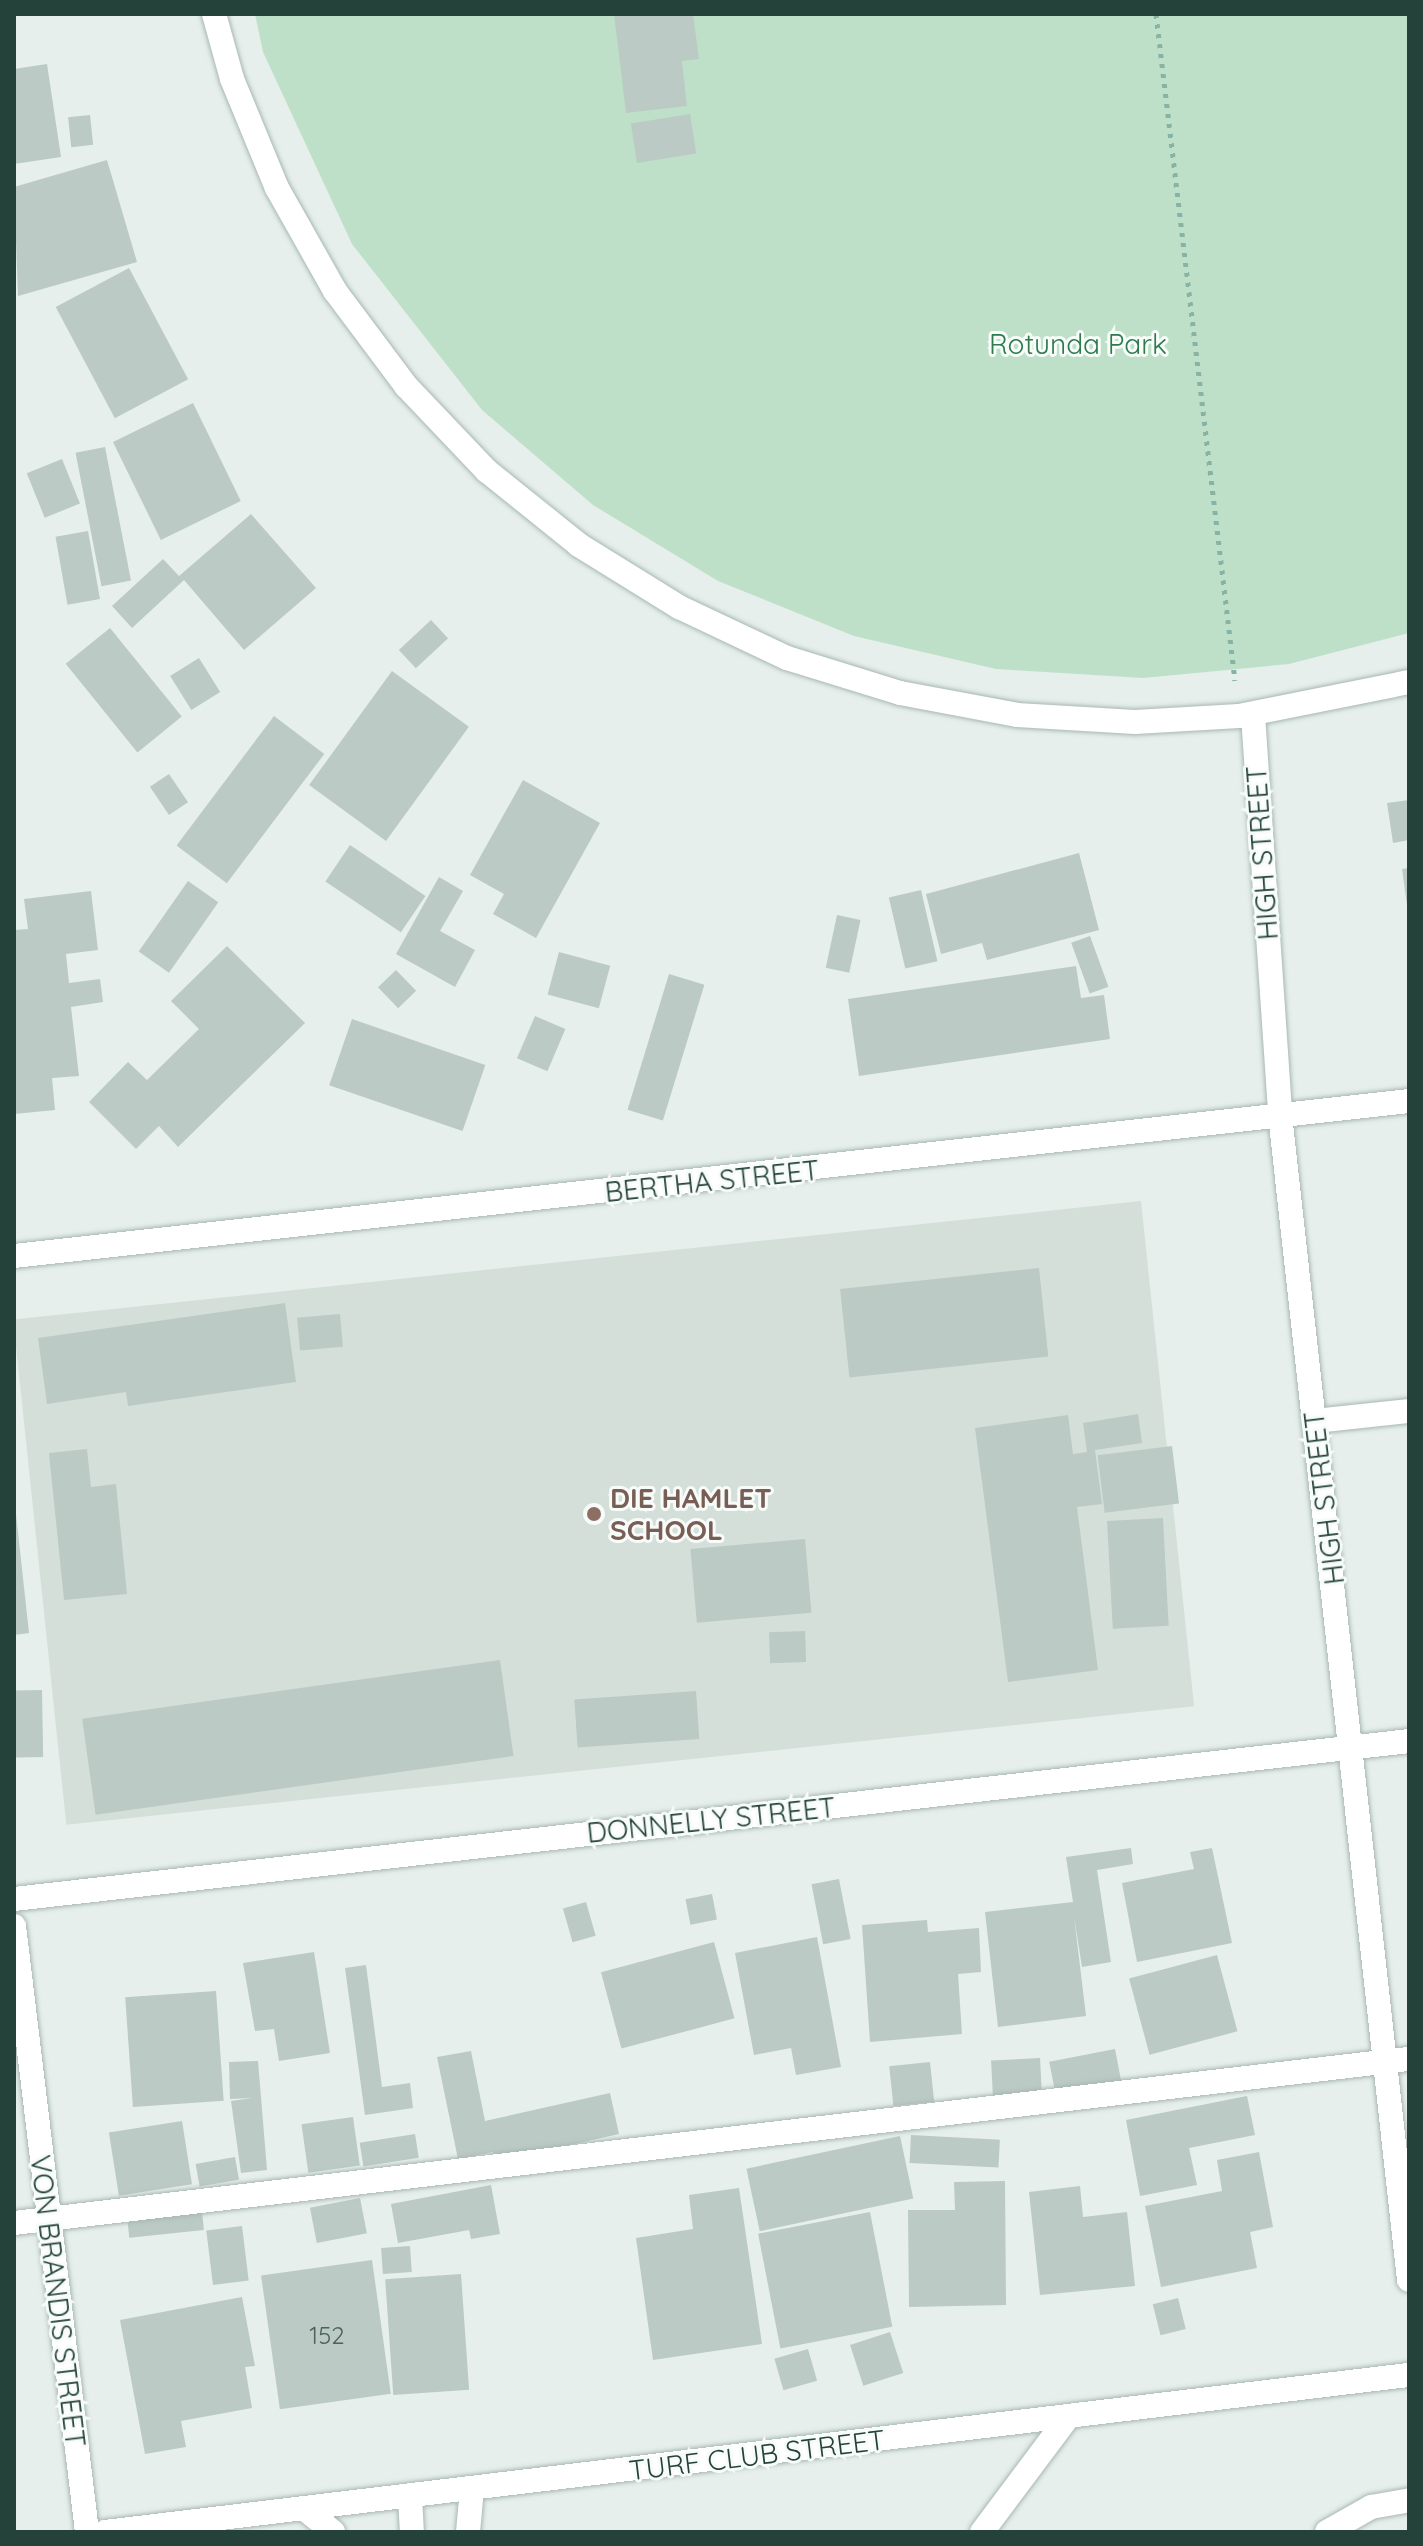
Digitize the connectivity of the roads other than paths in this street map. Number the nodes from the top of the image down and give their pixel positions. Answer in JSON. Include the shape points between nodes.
{"nodes":[{"id":1,"x":214,"y":14,"type":"edge"},
{"id":2,"x":1409,"y":682,"type":"edge"},
{"id":3,"x":1246,"y":715,"type":"junction"},
{"id":4,"x":1409,"y":1101,"type":"edge"},
{"id":5,"x":1280,"y":1115,"type":"junction"},
{"id":6,"x":14,"y":1256,"type":"edge"},
{"id":7,"x":1409,"y":1411,"type":"edge"},
{"id":8,"x":1315,"y":1421,"type":"junction"},
{"id":9,"x":1409,"y":1741,"type":"edge"},
{"id":10,"x":1355,"y":1747,"type":"junction"},
{"id":11,"x":14,"y":1899,"type":"edge"},
{"id":12,"x":14,"y":1926,"type":"edge"},
{"id":13,"x":1409,"y":2059,"type":"edge"},
{"id":14,"x":1384,"y":2062,"type":"junction"},
{"id":15,"x":47,"y":2220,"type":"junction"},
{"id":16,"x":14,"y":2223,"type":"edge"},
{"id":17,"x":1409,"y":2280,"type":"edge"},
{"id":18,"x":1409,"y":2375,"type":"edge"},
{"id":19,"x":1068,"y":2417,"type":"junction"},
{"id":20,"x":472,"y":2489,"type":"junction"},
{"id":21,"x":410,"y":2496,"type":"junction"},
{"id":22,"x":1409,"y":2500,"type":"edge"},
{"id":23,"x":306,"y":2510,"type":"junction"},
{"id":24,"x":87,"y":2532,"type":"edge"},
{"id":25,"x":105,"y":2532,"type":"edge"},
{"id":26,"x":333,"y":2532,"type":"edge"},
{"id":27,"x":412,"y":2532,"type":"edge"},
{"id":28,"x":468,"y":2532,"type":"edge"},
{"id":29,"x":982,"y":2532,"type":"edge"},
{"id":30,"x":1327,"y":2532,"type":"edge"}],
"edges":[{"from":1,"to":3,"type":"street","via":[[232,79],[277,188],[335,291],[406,386],[467,449],[579,545],[679,607],[787,658],[900,693],[1032,716],[1135,722]]},
{"from":2,"to":3,"type":"street"},
{"from":3,"to":5,"type":"street","name":"HIGH STREET"},
{"from":4,"to":5,"type":"street","name":"BERTHA STREET"},
{"from":5,"to":6,"type":"street","name":"BERTHA STREET"},
{"from":5,"to":8,"type":"street","name":"HIGH STREET"},
{"from":7,"to":8,"type":"street"},
{"from":8,"to":10,"type":"street","name":"HIGH STREET"},
{"from":9,"to":10,"type":"street","name":"DONNELLY STREET"},
{"from":10,"to":11,"type":"street","name":"DONNELLY STREET"},
{"from":10,"to":14,"type":"street","name":"HIGH STREET"},
{"from":12,"to":15,"type":"street","name":"VON BRANDIS STREET"},
{"from":13,"to":14,"type":"street"},
{"from":14,"to":15,"type":"street"},
{"from":14,"to":17,"type":"street","name":"HIGH STREET"},
{"from":15,"to":16,"type":"street"},
{"from":15,"to":24,"type":"street","name":"VON BRANDIS STREET"},
{"from":18,"to":19,"type":"street","name":"TURF CLUB STREET"},
{"from":19,"to":20,"type":"street","name":"TURF CLUB STREET"},
{"from":19,"to":29,"type":"street"},
{"from":20,"to":21,"type":"street","name":"TURF CLUB STREET"},
{"from":20,"to":28,"type":"street"},
{"from":21,"to":23,"type":"street","name":"TURF CLUB STREET"},
{"from":21,"to":27,"type":"street"},
{"from":22,"to":30,"type":"street","via":[[1371,2507]]},
{"from":23,"to":25,"type":"street","name":"TURF CLUB STREET"},
{"from":23,"to":26,"type":"street"}]}
